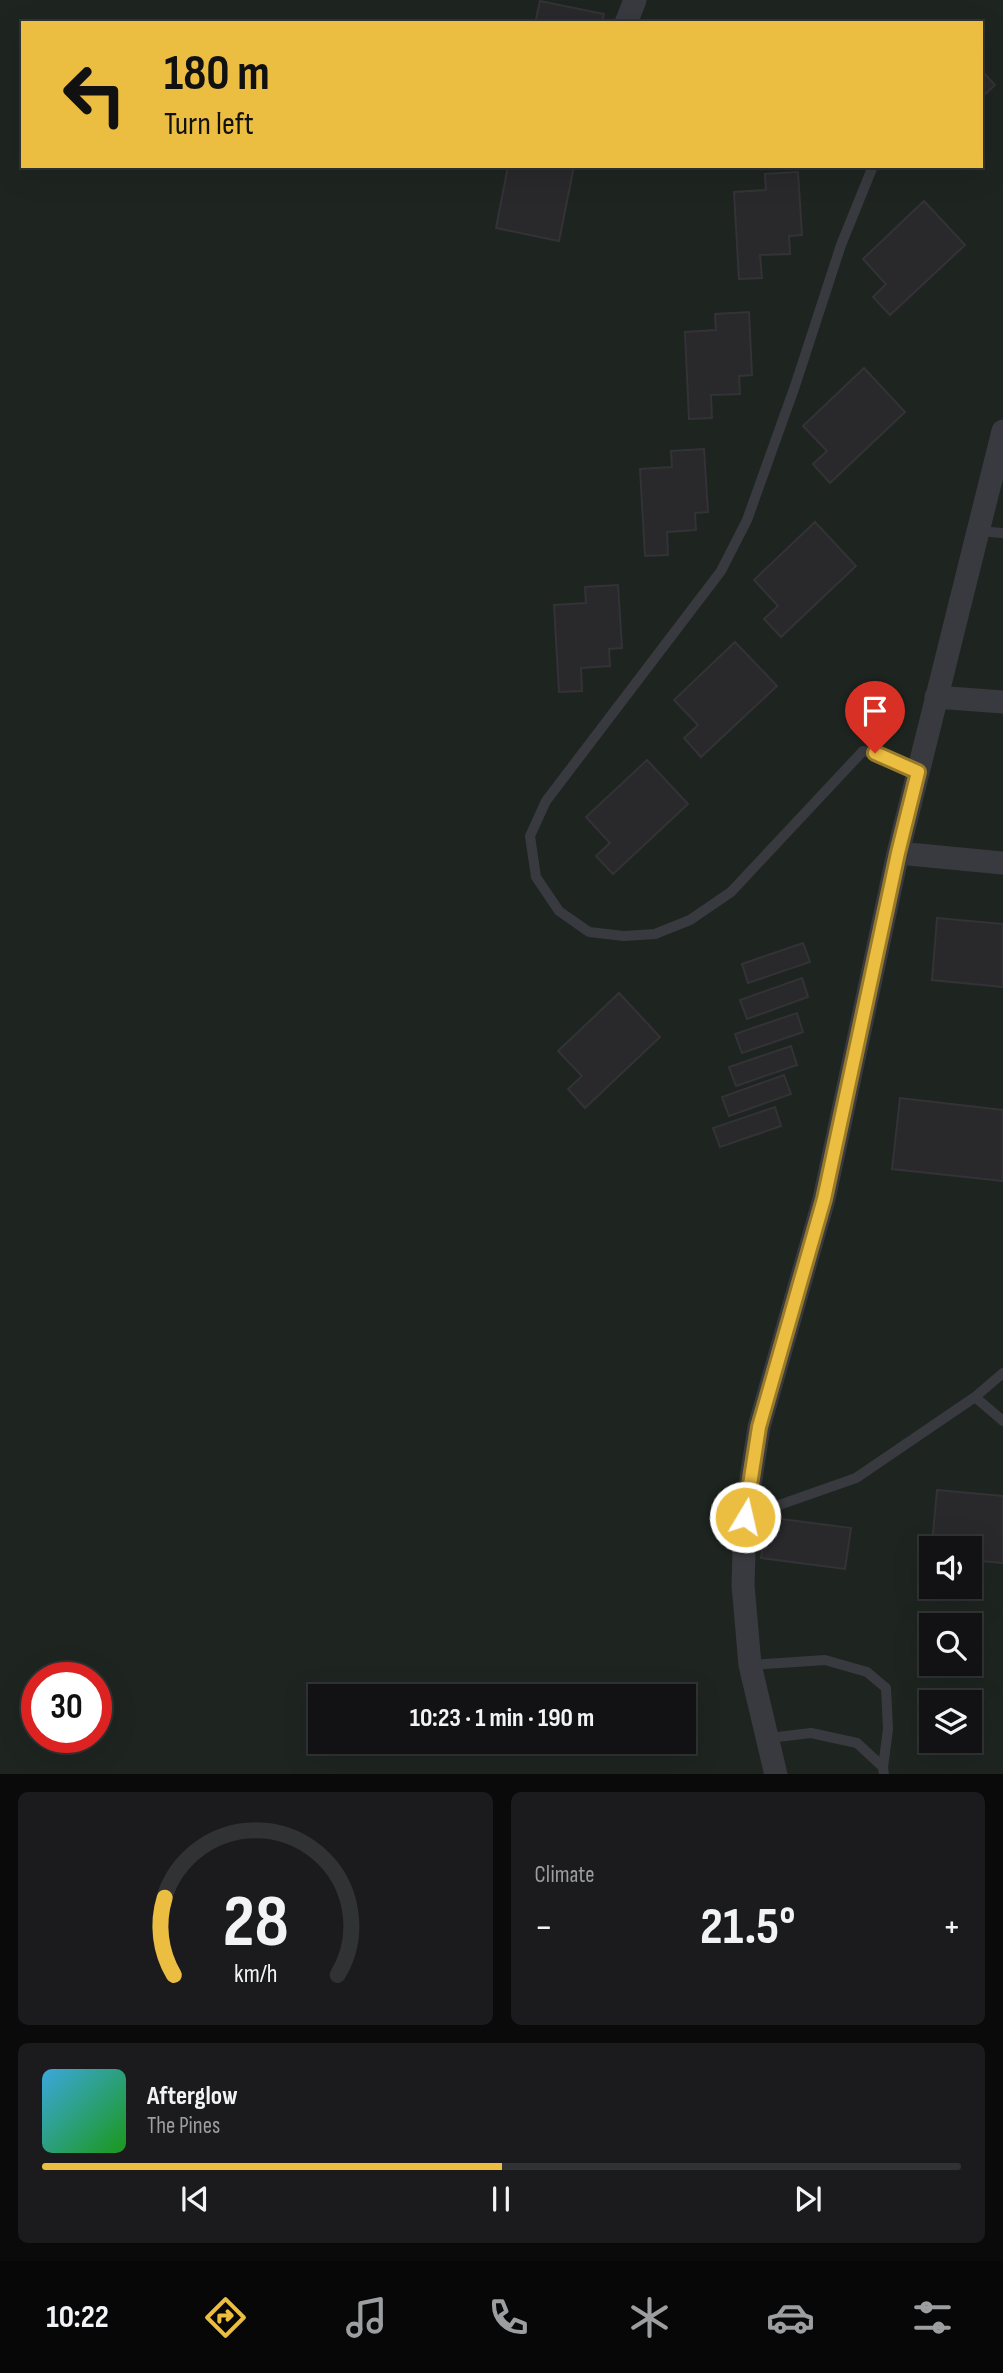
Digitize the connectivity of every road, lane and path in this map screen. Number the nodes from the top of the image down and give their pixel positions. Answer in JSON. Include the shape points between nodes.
{"nodes":[{"id":1,"x":635,"y":0,"type":"edge"},
{"id":2,"x":627,"y":21,"type":"edge"},
{"id":3,"x":872,"y":168,"type":"edge"},
{"id":4,"x":1003,"y":431,"type":"edge"},
{"id":5,"x":978,"y":531,"type":"junction"},
{"id":6,"x":1003,"y":533,"type":"edge"},
{"id":7,"x":936,"y":697,"type":"junction"},
{"id":8,"x":1003,"y":702,"type":"edge"},
{"id":9,"x":918,"y":772,"type":"junction"},
{"id":10,"x":898,"y":853,"type":"junction"},
{"id":11,"x":1003,"y":863,"type":"edge"},
{"id":12,"x":1003,"y":1373,"type":"edge"},
{"id":13,"x":975,"y":1397,"type":"junction"},
{"id":14,"x":1003,"y":1421,"type":"edge"},
{"id":15,"x":745,"y":1517,"type":"junction"},
{"id":16,"x":750,"y":1665,"type":"junction"},
{"id":17,"x":769,"y":1738,"type":"junction"},
{"id":18,"x":883,"y":1771,"type":"edge"},
{"id":19,"x":776,"y":1774,"type":"edge"}],
"edges":[{"from":1,"to":2,"type":"street"},
{"from":3,"to":9,"type":"lane","via":[[841,245],[747,520],[721,571],[545,801],[530,836],[536,877],[559,911],[589,932],[655,934],[690,920],[731,892],[863,751],[882,754]]},
{"from":4,"to":5,"type":"street"},
{"from":5,"to":6,"type":"lane"},
{"from":5,"to":7,"type":"street"},
{"from":7,"to":8,"type":"street"},
{"from":7,"to":9,"type":"street"},
{"from":9,"to":10,"type":"street"},
{"from":10,"to":11,"type":"street"},
{"from":10,"to":15,"type":"street","via":[[824,1199],[759,1427]]},
{"from":12,"to":13,"type":"lane"},
{"from":13,"to":14,"type":"lane"},
{"from":13,"to":15,"type":"lane","via":[[856,1478]]},
{"from":15,"to":16,"type":"street","via":[[743,1585]]},
{"from":16,"to":17,"type":"street"},
{"from":16,"to":18,"type":"lane","via":[[825,1660],[867,1672],[886,1688]]},
{"from":17,"to":18,"type":"lane","via":[[811,1733],[857,1743]]},
{"from":17,"to":19,"type":"street"}]}
